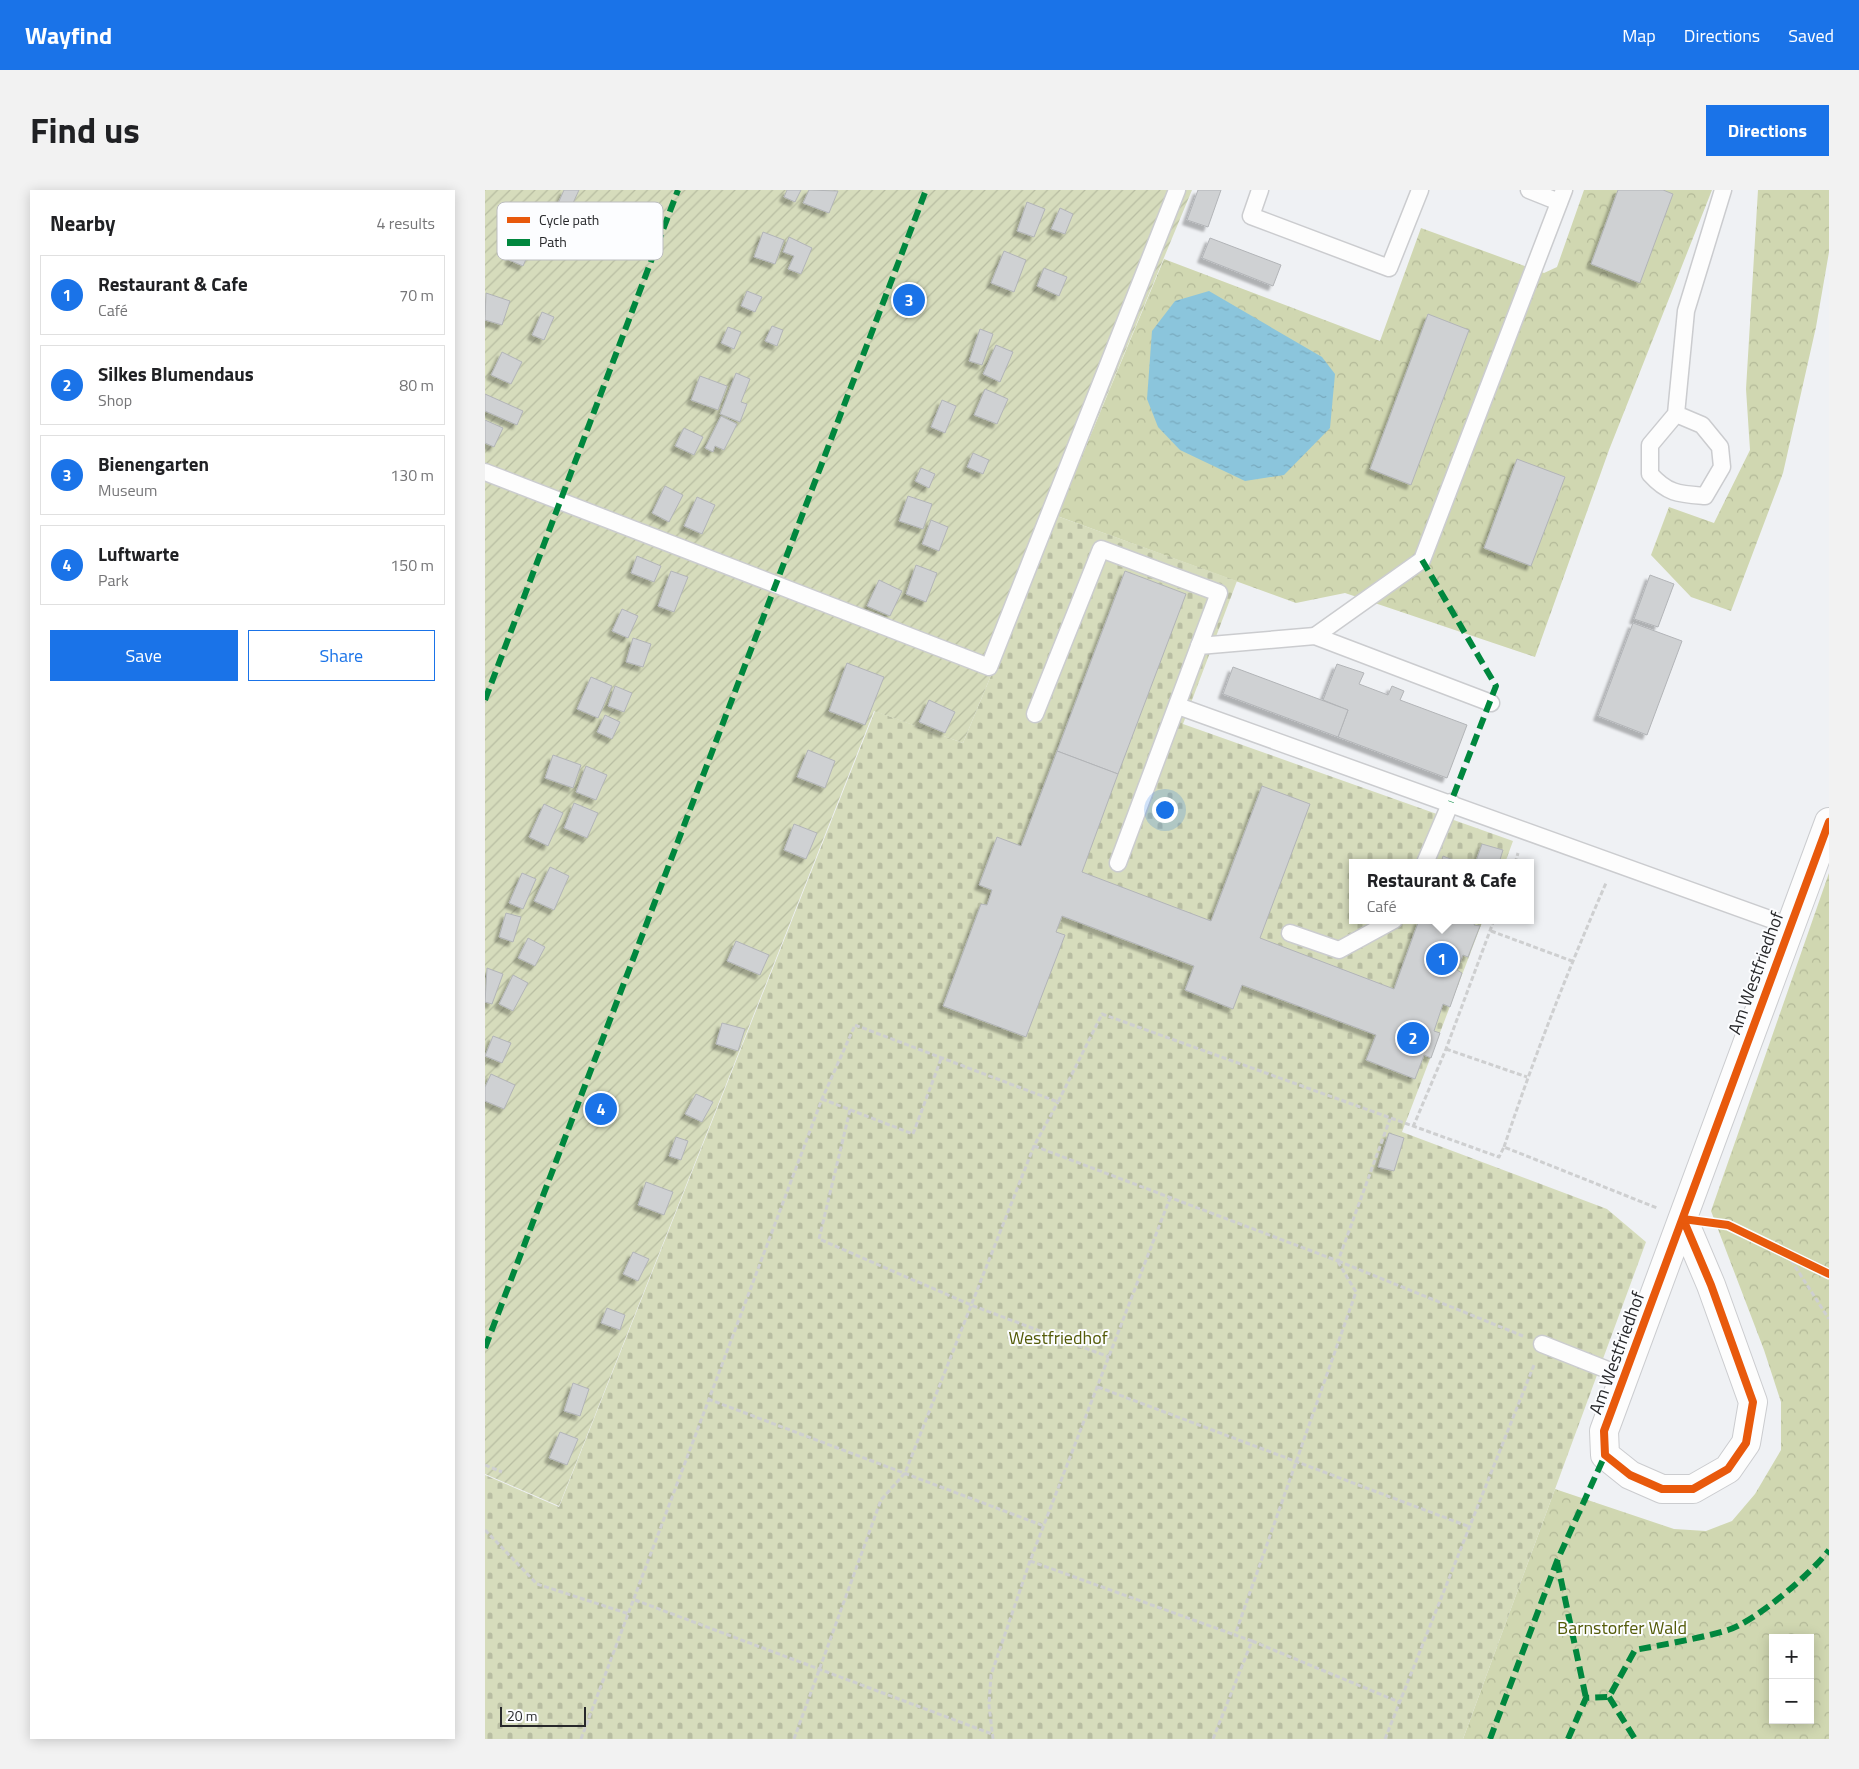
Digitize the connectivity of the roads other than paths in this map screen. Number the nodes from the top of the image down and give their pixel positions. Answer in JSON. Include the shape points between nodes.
{"nodes":[{"id":1,"x":1177,"y":190,"type":"edge"},
{"id":2,"x":1260,"y":190,"type":"edge"},
{"id":3,"x":1420,"y":190,"type":"edge"},
{"id":4,"x":1529,"y":190,"type":"edge"},
{"id":5,"x":1723,"y":190,"type":"edge"},
{"id":6,"x":1561,"y":196,"type":"edge"},
{"id":7,"x":1676,"y":414,"type":"junction"},
{"id":8,"x":485,"y":472,"type":"edge"},
{"id":9,"x":1315,"y":636,"type":"junction"},
{"id":10,"x":1199,"y":646,"type":"junction"},
{"id":11,"x":1491,"y":703,"type":"dead end"},
{"id":12,"x":1177,"y":706,"type":"junction"},
{"id":13,"x":1035,"y":714,"type":"dead end"},
{"id":14,"x":1451,"y":802,"type":"junction"},
{"id":15,"x":1829,"y":822,"type":"edge"},
{"id":16,"x":1427,"y":859,"type":"edge"},
{"id":17,"x":1118,"y":863,"type":"dead end"},
{"id":18,"x":1387,"y":924,"type":"edge"},
{"id":19,"x":1789,"y":926,"type":"junction"},
{"id":20,"x":1291,"y":932,"type":"dead end"},
{"id":21,"x":1683,"y":1219,"type":"junction"},
{"id":22,"x":1542,"y":1344,"type":"road end"},
{"id":23,"x":1623,"y":1376,"type":"junction"}],
"edges":[{"from":1,"to":8,"type":"lane","via":[[989,667]]},
{"from":2,"to":3,"type":"lane","via":[[1251,216],[1389,268]]},
{"from":4,"to":6,"type":"lane"},
{"from":5,"to":7,"type":"lane","via":[[1687,311]]},
{"from":6,"to":9,"type":"lane","via":[[1422,560]]},
{"from":7,"to":7,"type":"lane","via":[[1650,445],[1650,474],[1662,487],[1677,494],[1705,496],[1723,467],[1720,447],[1703,425]]},
{"from":9,"to":10,"type":"lane"},
{"from":9,"to":11,"type":"lane"},
{"from":10,"to":12,"type":"lane"},
{"from":10,"to":13,"type":"lane","via":[[1219,593],[1101,550]]},
{"from":12,"to":14,"type":"lane","name":"Am Westfriedhof"},
{"from":12,"to":17,"type":"lane"},
{"from":14,"to":16,"type":"lane"},
{"from":14,"to":19,"type":"lane","name":"Am Westfriedhof"},
{"from":15,"to":19,"type":"street","name":"Am Westfriedhof"},
{"from":18,"to":20,"type":"lane","via":[[1339,950]]},
{"from":19,"to":21,"type":"street","name":"Am Westfriedhof"},
{"from":21,"to":23,"type":"street","name":"Am Westfriedhof"},
{"from":21,"to":23,"type":"street","name":"Am Westfriedhof","via":[[1711,1285],[1753,1402],[1746,1443],[1728,1469],[1693,1490],[1661,1489],[1630,1475],[1605,1455],[1604,1432]]},
{"from":22,"to":23,"type":"lane"}]}
